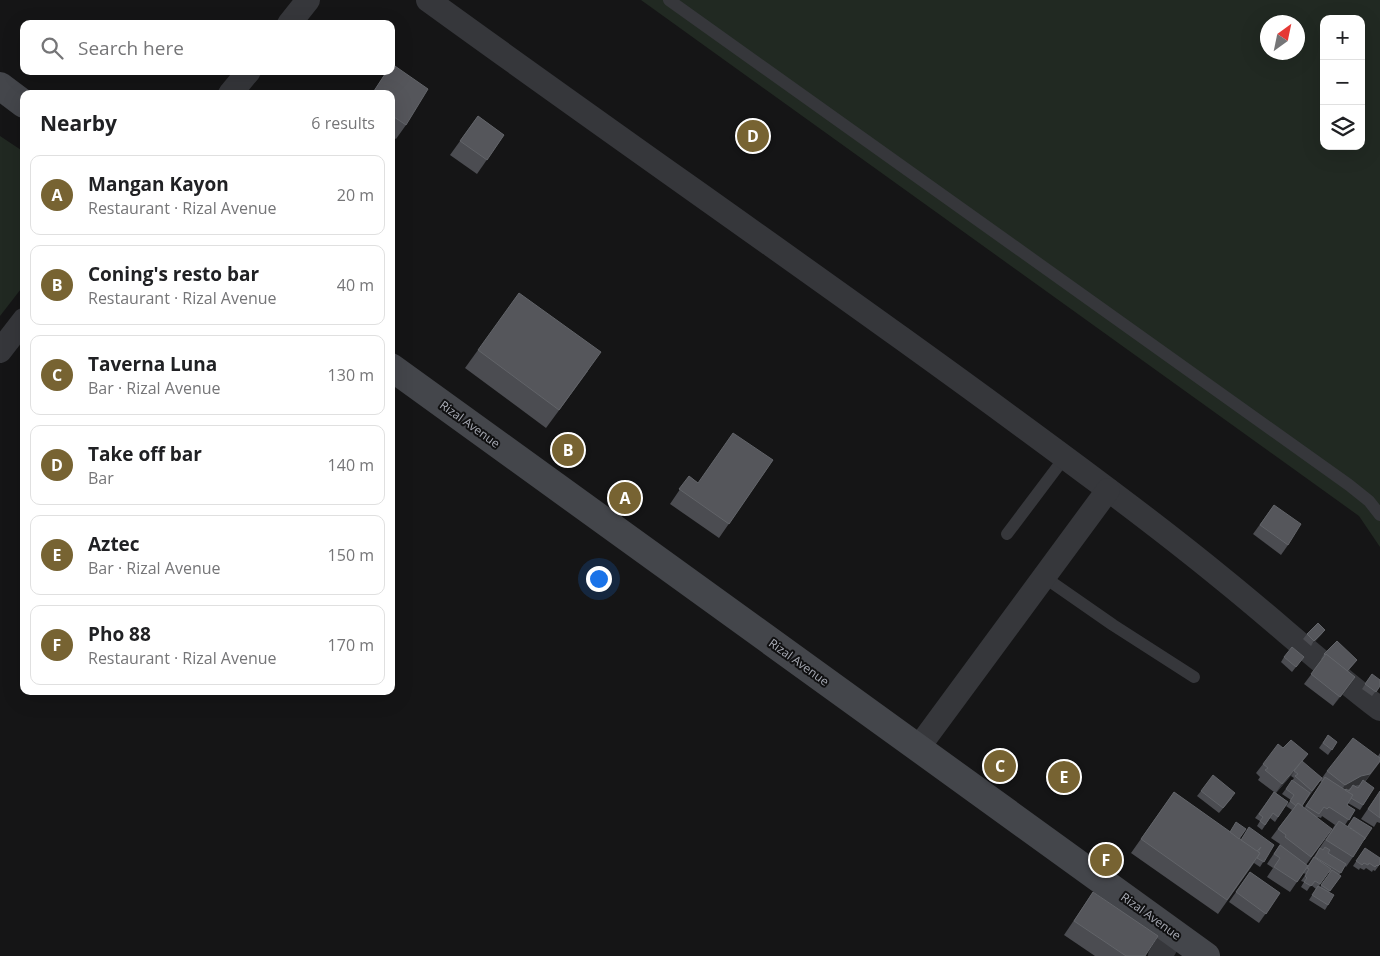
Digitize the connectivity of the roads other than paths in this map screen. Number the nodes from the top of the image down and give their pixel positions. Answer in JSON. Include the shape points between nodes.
{"nodes":[{"id":1,"x":308,"y":0,"type":"edge"},
{"id":2,"x":428,"y":0,"type":"edge"},
{"id":3,"x":669,"y":0,"type":"edge"},
{"id":4,"x":292,"y":20,"type":"edge"},
{"id":5,"x":246,"y":75,"type":"edge"},
{"id":6,"x":0,"y":86,"type":"edge"},
{"id":7,"x":233,"y":90,"type":"edge"},
{"id":8,"x":20,"y":101,"type":"edge"},
{"id":9,"x":20,"y":325,"type":"edge"},
{"id":10,"x":0,"y":351,"type":"edge"},
{"id":11,"x":395,"y":370,"type":"edge"},
{"id":12,"x":1065,"y":458,"type":"junction"},
{"id":13,"x":1108,"y":490,"type":"junction"},
{"id":14,"x":1380,"y":515,"type":"edge"},
{"id":15,"x":1007,"y":534,"type":"dead end"},
{"id":16,"x":1044,"y":577,"type":"junction"},
{"id":17,"x":1194,"y":677,"type":"dead end"},
{"id":18,"x":1380,"y":709,"type":"edge"},
{"id":19,"x":918,"y":748,"type":"junction"},
{"id":20,"x":1174,"y":933,"type":"junction"},
{"id":21,"x":1160,"y":956,"type":"edge"},
{"id":22,"x":1206,"y":956,"type":"edge"}],
"edges":[{"from":1,"to":4,"type":"street"},
{"from":2,"to":12,"type":"street"},
{"from":3,"to":14,"type":"lane","via":[[1349,485]]},
{"from":5,"to":7,"type":"street"},
{"from":6,"to":8,"type":"street"},
{"from":9,"to":10,"type":"street"},
{"from":11,"to":19,"type":"street","name":"Rizal Avenue"},
{"from":12,"to":13,"type":"street"},
{"from":12,"to":15,"type":"lane"},
{"from":13,"to":16,"type":"street"},
{"from":13,"to":18,"type":"street","via":[[1224,580]]},
{"from":16,"to":17,"type":"lane"},
{"from":16,"to":19,"type":"street"},
{"from":19,"to":20,"type":"street","name":"Rizal Avenue"},
{"from":20,"to":21,"type":"street"},
{"from":20,"to":22,"type":"street","name":"Rizal Avenue"}]}
